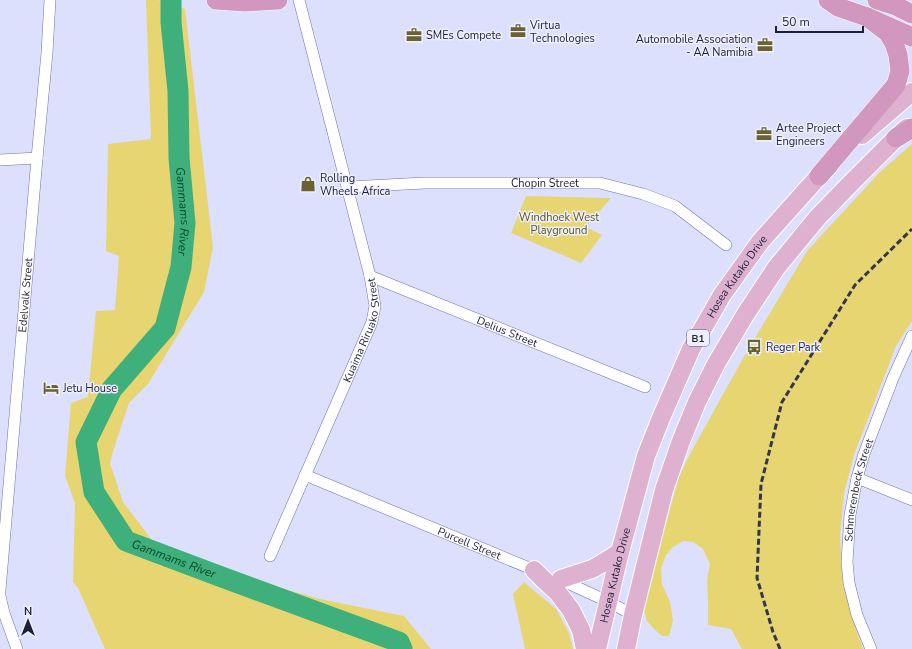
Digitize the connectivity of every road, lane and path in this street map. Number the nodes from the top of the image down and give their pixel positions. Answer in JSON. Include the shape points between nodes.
{"nodes":[{"id":1,"x":50,"y":0,"type":"edge"},
{"id":2,"x":216,"y":0,"type":"edge"},
{"id":3,"x":278,"y":0,"type":"edge"},
{"id":4,"x":299,"y":0,"type":"edge"},
{"id":5,"x":828,"y":0,"type":"edge"},
{"id":6,"x":877,"y":0,"type":"edge"},
{"id":7,"x":912,"y":14,"type":"edge"},
{"id":8,"x":867,"y":17,"type":"junction"},
{"id":9,"x":912,"y":37,"type":"edge"},
{"id":10,"x":912,"y":92,"type":"edge"},
{"id":11,"x":912,"y":124,"type":"edge"},
{"id":12,"x":912,"y":128,"type":"edge"},
{"id":13,"x":896,"y":138,"type":"junction"},
{"id":14,"x":37,"y":158,"type":"junction"},
{"id":15,"x":0,"y":160,"type":"edge"},
{"id":16,"x":819,"y":176,"type":"junction"},
{"id":17,"x":348,"y":188,"type":"junction"},
{"id":18,"x":726,"y":245,"type":"dead end"},
{"id":19,"x":370,"y":276,"type":"junction"},
{"id":20,"x":912,"y":336,"type":"edge"},
{"id":21,"x":645,"y":387,"type":"dead end"},
{"id":22,"x":304,"y":475,"type":"junction"},
{"id":23,"x":857,"y":478,"type":"junction"},
{"id":24,"x":912,"y":500,"type":"edge"},
{"id":25,"x":620,"y":552,"type":"junction"},
{"id":26,"x":270,"y":556,"type":"dead end"},
{"id":27,"x":534,"y":570,"type":"junction"},
{"id":28,"x":562,"y":579,"type":"junction"},
{"id":29,"x":0,"y":590,"type":"edge"},
{"id":30,"x":0,"y":596,"type":"edge"},
{"id":31,"x":608,"y":602,"type":"junction"},
{"id":32,"x":633,"y":615,"type":"junction"},
{"id":33,"x":17,"y":649,"type":"edge"},
{"id":34,"x":585,"y":649,"type":"edge"},
{"id":35,"x":597,"y":649,"type":"edge"},
{"id":36,"x":626,"y":649,"type":"edge"},
{"id":37,"x":871,"y":649,"type":"edge"}],
"edges":[{"from":1,"to":14,"type":"street","name":"Edelvalk Street"},
{"from":2,"to":3,"type":"highway"},
{"from":4,"to":17,"type":"street","name":"Kuaima Riruako Street"},
{"from":5,"to":8,"type":"highway","via":[[838,7]]},
{"from":6,"to":7,"type":"highway"},
{"from":8,"to":9,"type":"highway"},
{"from":8,"to":16,"type":"highway","via":[[888,33],[894,43],[900,71],[896,85]]},
{"from":10,"to":16,"type":"main road","name":"Hosea Kutako Drive","number":"B1","via":[[871,126]]},
{"from":11,"to":13,"type":"main road","number":"B1"},
{"from":12,"to":13,"type":"highway"},
{"from":13,"to":32,"type":"main road","number":"B1","via":[[818,217],[776,268],[716,364],[697,402],[664,490]]},
{"from":14,"to":15,"type":"street"},
{"from":14,"to":29,"type":"street","name":"Edelvalk Street"},
{"from":16,"to":25,"type":"main road","name":"Hosea Kutako Drive","number":"B1","via":[[760,242],[722,295],[691,349],[646,456]]},
{"from":17,"to":18,"type":"street","name":"Chopin Street","via":[[425,183],[600,183],[643,194],[675,206]]},
{"from":17,"to":19,"type":"street","name":"Kuaima Riruako Street"},
{"from":19,"to":21,"type":"street","name":"Delius Street"},
{"from":19,"to":22,"type":"street","name":"Kuaima Riruako Street","via":[[375,306],[372,322]]},
{"from":20,"to":23,"type":"street","name":"Schmerenbeck Street","via":[[890,385]]},
{"from":22,"to":26,"type":"street","name":"Kuaima Riruako Street"},
{"from":22,"to":27,"type":"street","name":"Purcell Street"},
{"from":23,"to":24,"type":"street"},
{"from":23,"to":37,"type":"street","name":"Schmerenbeck Street","via":[[850,515],[847,562],[857,615]]},
{"from":25,"to":28,"type":"main road","via":[[601,564]]},
{"from":25,"to":31,"type":"main road","name":"Hosea Kutako Drive","number":"B1"},
{"from":27,"to":28,"type":"street","name":"Purcell Street"},
{"from":27,"to":34,"type":"main road","via":[[571,610],[581,630]]},
{"from":28,"to":31,"type":"street","name":"Purcell Street"},
{"from":30,"to":33,"type":"street"},
{"from":31,"to":32,"type":"street","name":"Purcell Street"},
{"from":31,"to":35,"type":"main road","name":"Hosea Kutako Drive","number":"B1"},
{"from":32,"to":36,"type":"main road","number":"B1"}]}
